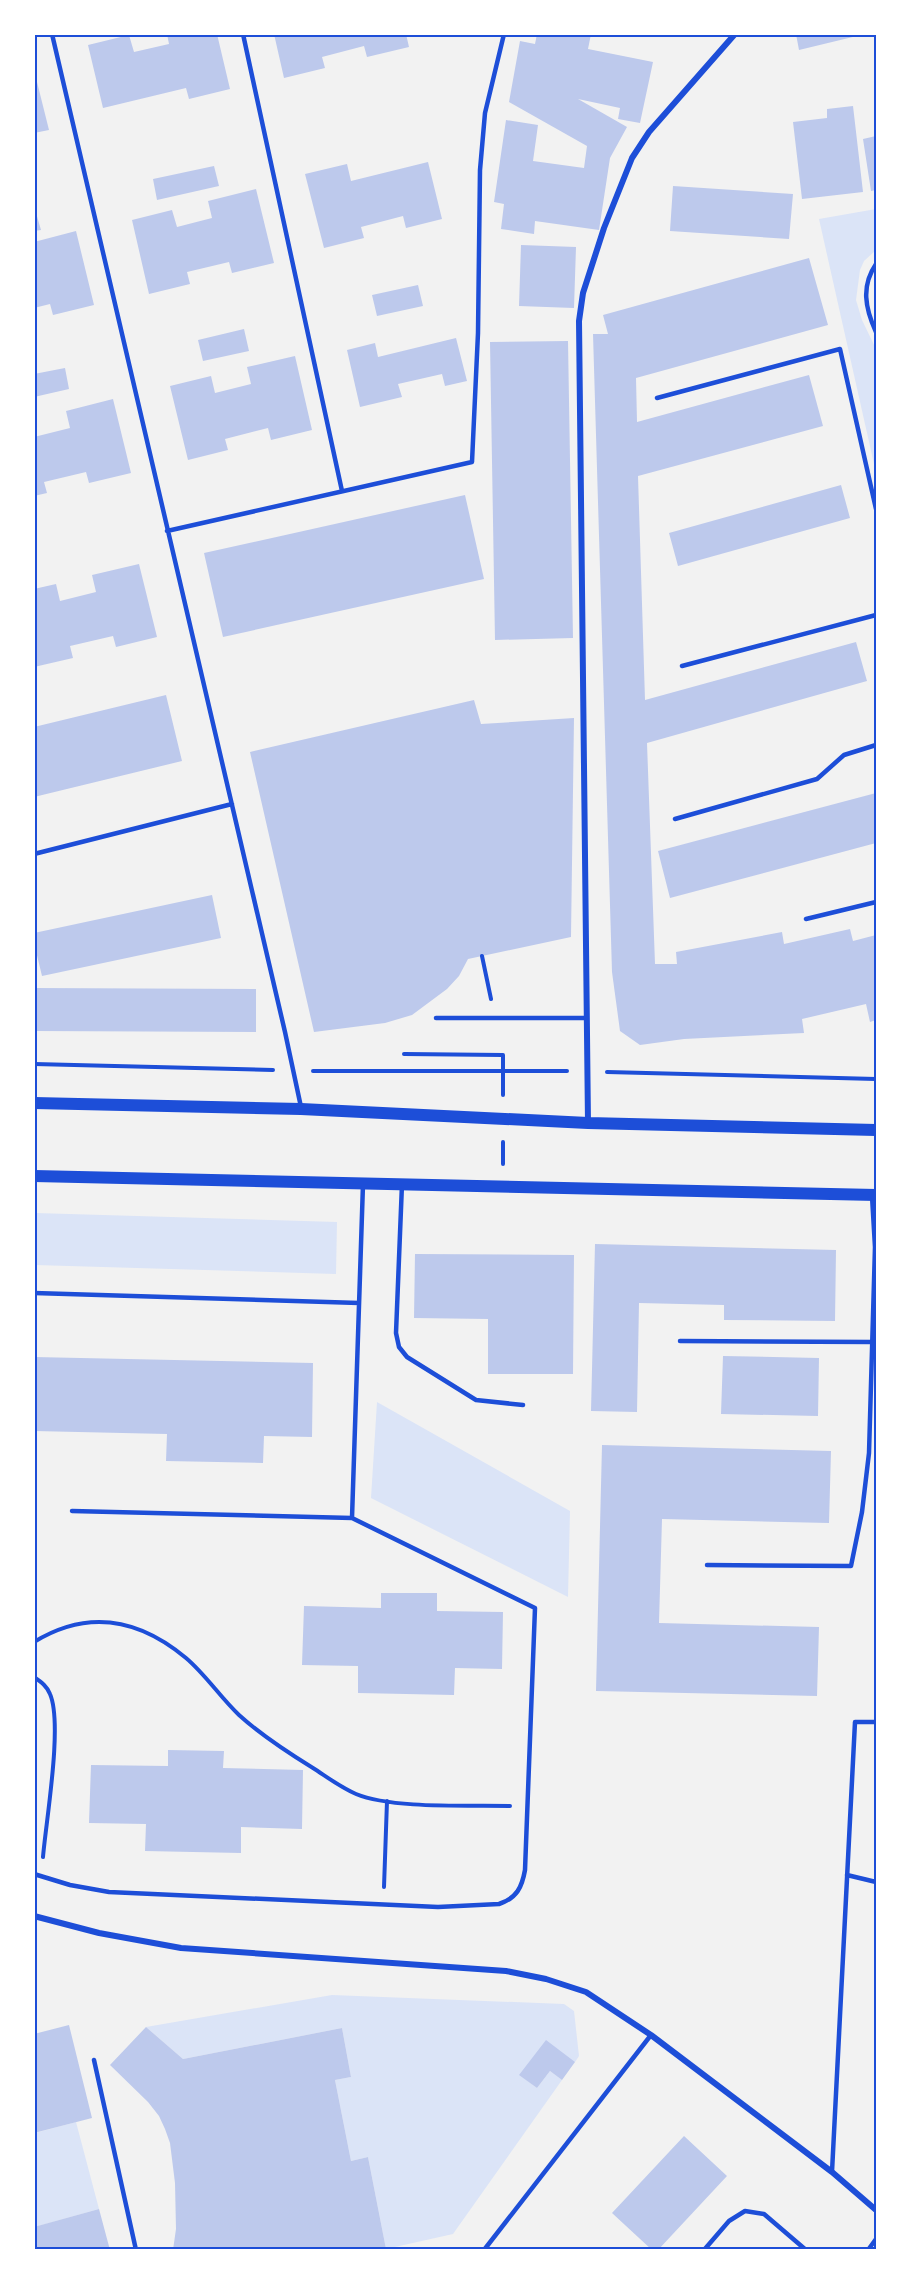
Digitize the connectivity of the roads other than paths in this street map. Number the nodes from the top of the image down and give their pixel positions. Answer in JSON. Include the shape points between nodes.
{"nodes":[{"id":1,"x":52,"y":34,"type":"edge"},
{"id":2,"x":243,"y":34,"type":"edge"},
{"id":3,"x":504,"y":34,"type":"edge"},
{"id":4,"x":735,"y":34,"type":"edge"},
{"id":5,"x":876,"y":264,"type":"edge"},
{"id":6,"x":876,"y":332,"type":"edge"},
{"id":7,"x":657,"y":398,"type":"dead end"},
{"id":8,"x":342,"y":491,"type":"junction"},
{"id":9,"x":876,"y":508,"type":"edge"},
{"id":10,"x":167,"y":531,"type":"junction"},
{"id":11,"x":876,"y":615,"type":"edge"},
{"id":12,"x":682,"y":666,"type":"dead end"},
{"id":13,"x":876,"y":745,"type":"edge"},
{"id":14,"x":232,"y":804,"type":"junction"},
{"id":15,"x":675,"y":819,"type":"dead end"},
{"id":16,"x":34,"y":854,"type":"edge"},
{"id":17,"x":876,"y":902,"type":"edge"},
{"id":18,"x":806,"y":919,"type":"dead end"},
{"id":19,"x":436,"y":1018,"type":"dead end"},
{"id":20,"x":586,"y":1018,"type":"junction"},
{"id":21,"x":34,"y":1102,"type":"edge"},
{"id":22,"x":301,"y":1108,"type":"junction"},
{"id":23,"x":588,"y":1122,"type":"junction"},
{"id":24,"x":876,"y":1130,"type":"edge"},
{"id":25,"x":34,"y":1176,"type":"edge"},
{"id":26,"x":363,"y":1184,"type":"junction"},
{"id":27,"x":402,"y":1184,"type":"junction"},
{"id":28,"x":874,"y":1195,"type":"edge"},
{"id":29,"x":34,"y":1293,"type":"edge"},
{"id":30,"x":359,"y":1303,"type":"junction"},
{"id":31,"x":680,"y":1341,"type":"dead end"},
{"id":32,"x":872,"y":1342,"type":"junction"},
{"id":33,"x":523,"y":1405,"type":"dead end"},
{"id":34,"x":72,"y":1511,"type":"dead end"},
{"id":35,"x":352,"y":1518,"type":"junction"},
{"id":36,"x":707,"y":1565,"type":"dead end"},
{"id":37,"x":876,"y":1722,"type":"edge"},
{"id":38,"x":34,"y":1874,"type":"edge"},
{"id":39,"x":847,"y":1875,"type":"junction"},
{"id":40,"x":876,"y":1882,"type":"edge"},
{"id":41,"x":34,"y":1916,"type":"edge"},
{"id":42,"x":651,"y":2035,"type":"junction"},
{"id":43,"x":94,"y":2060,"type":"dead end"},
{"id":44,"x":832,"y":2172,"type":"junction"},
{"id":45,"x":876,"y":2210,"type":"edge"},
{"id":46,"x":876,"y":2239,"type":"edge"},
{"id":47,"x":136,"y":2250,"type":"edge"},
{"id":48,"x":484,"y":2250,"type":"edge"},
{"id":49,"x":704,"y":2250,"type":"edge"},
{"id":50,"x":806,"y":2250,"type":"edge"},
{"id":51,"x":868,"y":2250,"type":"edge"}],
"edges":[{"from":1,"to":10,"type":"lane"},
{"from":2,"to":8,"type":"lane"},
{"from":3,"to":8,"type":"lane","via":[[485,113],[480,170],[472,462]]},
{"from":4,"to":20,"type":"street","via":[[649,132],[632,158],[583,292],[579,321]]},
{"from":5,"to":6,"type":"lane","via":[[865,297]]},
{"from":7,"to":9,"type":"lane","via":[[840,349]]},
{"from":8,"to":10,"type":"lane"},
{"from":10,"to":14,"type":"lane"},
{"from":11,"to":12,"type":"lane"},
{"from":13,"to":15,"type":"lane","via":[[844,755],[817,779]]},
{"from":14,"to":16,"type":"lane"},
{"from":14,"to":22,"type":"lane"},
{"from":17,"to":18,"type":"lane"},
{"from":19,"to":20,"type":"lane"},
{"from":20,"to":23,"type":"street"},
{"from":21,"to":22,"type":"main road"},
{"from":22,"to":23,"type":"main road"},
{"from":23,"to":24,"type":"main road"},
{"from":25,"to":26,"type":"main road"},
{"from":26,"to":27,"type":"main road"},
{"from":26,"to":30,"type":"lane"},
{"from":27,"to":28,"type":"main road"},
{"from":27,"to":33,"type":"lane","via":[[396,1333],[399,1347],[407,1357],[476,1400]]},
{"from":28,"to":32,"type":"lane"},
{"from":29,"to":30,"type":"lane"},
{"from":30,"to":35,"type":"lane"},
{"from":31,"to":32,"type":"lane"},
{"from":32,"to":36,"type":"lane","via":[[869,1453],[851,1566]]},
{"from":34,"to":35,"type":"lane"},
{"from":35,"to":38,"type":"lane","via":[[535,1608],[525,1869],[522,1885],[508,1901],[480,1906],[383,1904],[109,1892]]},
{"from":37,"to":39,"type":"lane","via":[[855,1722]]},
{"from":39,"to":40,"type":"lane"},
{"from":39,"to":44,"type":"lane"},
{"from":41,"to":42,"type":"street","via":[[181,1948],[506,1971],[546,1978],[586,1992]]},
{"from":42,"to":44,"type":"street"},
{"from":42,"to":48,"type":"lane"},
{"from":43,"to":47,"type":"lane"},
{"from":44,"to":45,"type":"street"},
{"from":46,"to":51,"type":"lane"},
{"from":49,"to":50,"type":"lane","via":[[729,2221],[745,2211],[764,2214]]}]}
